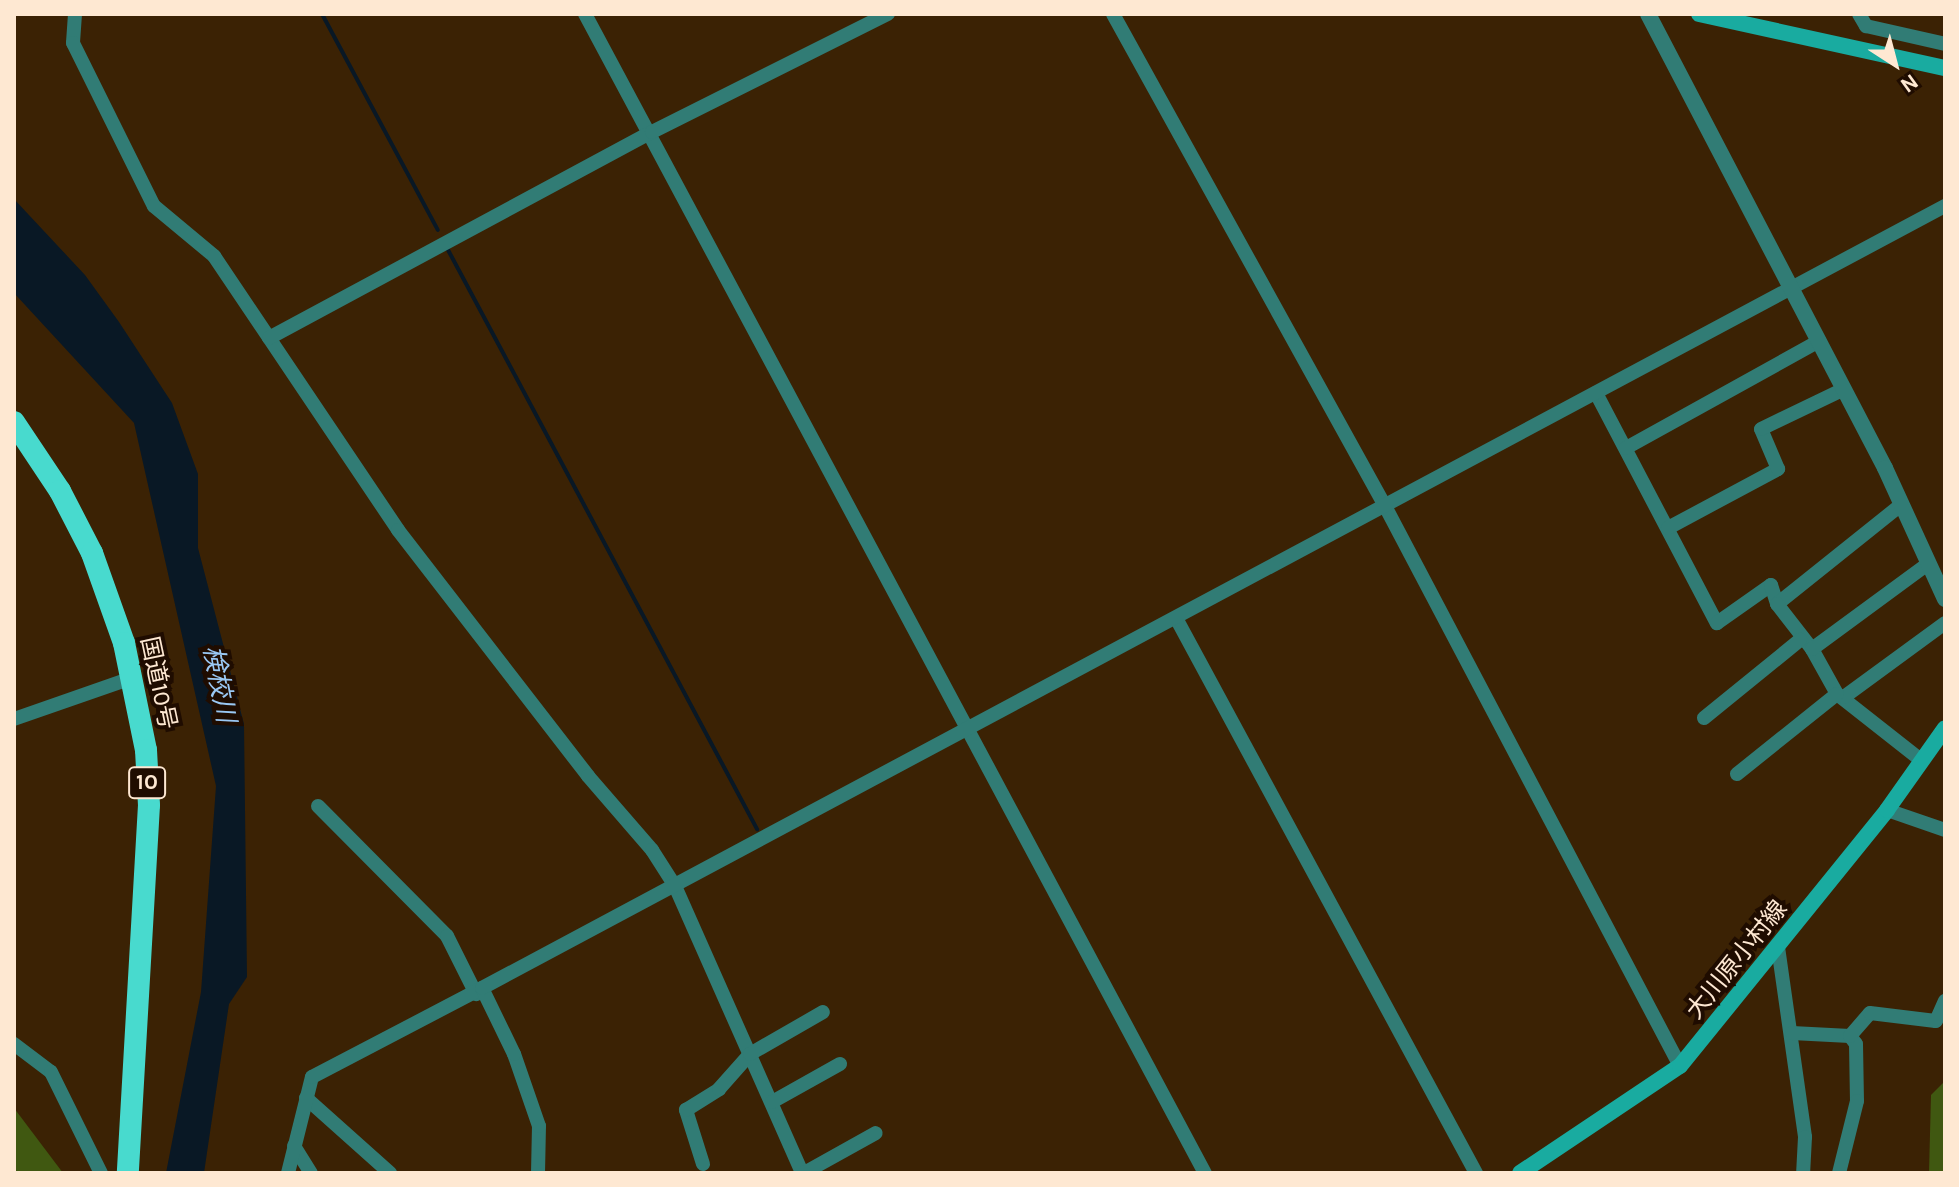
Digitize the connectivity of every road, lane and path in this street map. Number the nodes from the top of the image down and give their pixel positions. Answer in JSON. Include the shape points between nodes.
{"nodes":[{"id":1,"x":75,"y":14,"type":"edge"},
{"id":2,"x":585,"y":14,"type":"edge"},
{"id":3,"x":888,"y":14,"type":"edge"},
{"id":4,"x":1113,"y":14,"type":"edge"},
{"id":5,"x":1648,"y":14,"type":"edge"},
{"id":6,"x":1699,"y":14,"type":"edge"},
{"id":7,"x":1859,"y":14,"type":"edge"},
{"id":8,"x":1945,"y":44,"type":"edge"},
{"id":9,"x":1945,"y":68,"type":"edge"},
{"id":10,"x":652,"y":132,"type":"junction"},
{"id":11,"x":1945,"y":206,"type":"edge"},
{"id":12,"x":1793,"y":288,"type":"junction"},
{"id":13,"x":269,"y":338,"type":"junction"},
{"id":14,"x":1819,"y":341,"type":"junction"},
{"id":15,"x":1844,"y":389,"type":"junction"},
{"id":16,"x":1596,"y":393,"type":"junction"},
{"id":17,"x":14,"y":422,"type":"edge"},
{"id":18,"x":1626,"y":448,"type":"junction"},
{"id":19,"x":1902,"y":504,"type":"junction"},
{"id":20,"x":1385,"y":506,"type":"junction"},
{"id":21,"x":1668,"y":528,"type":"junction"},
{"id":22,"x":1929,"y":563,"type":"junction"},
{"id":23,"x":1945,"y":599,"type":"edge"},
{"id":24,"x":1777,"y":604,"type":"junction"},
{"id":25,"x":1176,"y":618,"type":"junction"},
{"id":26,"x":1945,"y":623,"type":"edge"},
{"id":27,"x":1806,"y":644,"type":"junction"},
{"id":28,"x":132,"y":678,"type":"junction"},
{"id":29,"x":1840,"y":696,"type":"junction"},
{"id":30,"x":1704,"y":718,"type":"dead end"},
{"id":31,"x":14,"y":719,"type":"edge"},
{"id":32,"x":1945,"y":728,"type":"edge"},
{"id":33,"x":965,"y":730,"type":"junction"},
{"id":34,"x":1922,"y":761,"type":"junction"},
{"id":35,"x":1737,"y":774,"type":"dead end"},
{"id":36,"x":318,"y":806,"type":"dead end"},
{"id":37,"x":1887,"y":810,"type":"junction"},
{"id":38,"x":1945,"y":830,"type":"edge"},
{"id":39,"x":675,"y":886,"type":"junction"},
{"id":40,"x":1778,"y":947,"type":"junction"},
{"id":41,"x":479,"y":991,"type":"junction"},
{"id":42,"x":1945,"y":1001,"type":"edge"},
{"id":43,"x":823,"y":1012,"type":"dead end"},
{"id":44,"x":1792,"y":1033,"type":"junction"},
{"id":45,"x":1850,"y":1036,"type":"junction"},
{"id":46,"x":14,"y":1044,"type":"edge"},
{"id":47,"x":750,"y":1054,"type":"junction"},
{"id":48,"x":840,"y":1064,"type":"dead end"},
{"id":49,"x":1680,"y":1066,"type":"junction"},
{"id":50,"x":306,"y":1098,"type":"junction"},
{"id":51,"x":772,"y":1102,"type":"junction"},
{"id":52,"x":876,"y":1133,"type":"dead end"},
{"id":53,"x":294,"y":1146,"type":"junction"},
{"id":54,"x":703,"y":1164,"type":"dead end"},
{"id":55,"x":101,"y":1173,"type":"edge"},
{"id":56,"x":128,"y":1173,"type":"edge"},
{"id":57,"x":288,"y":1173,"type":"edge"},
{"id":58,"x":311,"y":1173,"type":"edge"},
{"id":59,"x":390,"y":1173,"type":"edge"},
{"id":60,"x":538,"y":1173,"type":"edge"},
{"id":61,"x":803,"y":1173,"type":"edge"},
{"id":62,"x":1205,"y":1173,"type":"edge"},
{"id":63,"x":1476,"y":1173,"type":"edge"},
{"id":64,"x":1520,"y":1173,"type":"edge"},
{"id":65,"x":1803,"y":1173,"type":"edge"},
{"id":66,"x":1839,"y":1173,"type":"edge"}],
"edges":[{"from":1,"to":13,"type":"street","via":[[77,53],[154,206],[214,256]]},
{"from":2,"to":10,"type":"street"},
{"from":3,"to":10,"type":"street"},
{"from":4,"to":20,"type":"street"},
{"from":5,"to":12,"type":"street"},
{"from":6,"to":9,"type":"main road"},
{"from":7,"to":8,"type":"street","via":[[1866,26]]},
{"from":10,"to":13,"type":"street"},
{"from":10,"to":33,"type":"street"},
{"from":11,"to":12,"type":"street"},
{"from":12,"to":14,"type":"street"},
{"from":12,"to":16,"type":"street"},
{"from":13,"to":39,"type":"street","via":[[398,530]]},
{"from":14,"to":15,"type":"street"},
{"from":14,"to":18,"type":"street"},
{"from":15,"to":19,"type":"street"},
{"from":15,"to":21,"type":"street","via":[[1761,429],[1778,469]]},
{"from":16,"to":18,"type":"street"},
{"from":16,"to":20,"type":"street"},
{"from":17,"to":28,"type":"highway","name":"国道10号","number":"10","via":[[60,491],[92,553]]},
{"from":18,"to":21,"type":"street"},
{"from":19,"to":22,"type":"street"},
{"from":19,"to":24,"type":"street"},
{"from":20,"to":25,"type":"street"},
{"from":20,"to":49,"type":"street"},
{"from":21,"to":24,"type":"street","via":[[1717,623],[1771,585]]},
{"from":22,"to":23,"type":"street"},
{"from":22,"to":27,"type":"street"},
{"from":24,"to":27,"type":"street"},
{"from":25,"to":33,"type":"street"},
{"from":25,"to":63,"type":"street"},
{"from":26,"to":29,"type":"street"},
{"from":27,"to":29,"type":"street"},
{"from":27,"to":30,"type":"street"},
{"from":28,"to":31,"type":"street"},
{"from":28,"to":56,"type":"highway","name":"国道10号","number":"10","via":[[146,750],[149,805]]},
{"from":29,"to":34,"type":"street"},
{"from":29,"to":35,"type":"street"},
{"from":32,"to":34,"type":"main road","name":"大川原小村線"},
{"from":33,"to":39,"type":"street"},
{"from":33,"to":62,"type":"street"},
{"from":34,"to":37,"type":"main road","name":"大川原小村線"},
{"from":36,"to":41,"type":"street","via":[[447,936]]},
{"from":37,"to":38,"type":"street"},
{"from":37,"to":40,"type":"main road","name":"大川原小村線"},
{"from":39,"to":41,"type":"street"},
{"from":39,"to":47,"type":"street"},
{"from":40,"to":44,"type":"street"},
{"from":40,"to":49,"type":"main road","name":"大川原小村線"},
{"from":41,"to":50,"type":"street","via":[[312,1077]]},
{"from":41,"to":60,"type":"street","via":[[514,1054],[539,1126]]},
{"from":42,"to":45,"type":"street","via":[[1936,1021],[1870,1013]]},
{"from":43,"to":47,"type":"street"},
{"from":44,"to":45,"type":"street"},
{"from":44,"to":65,"type":"street","via":[[1805,1137]]},
{"from":45,"to":66,"type":"street","via":[[1856,1044],[1857,1101]]},
{"from":46,"to":55,"type":"street","via":[[51,1072]]},
{"from":47,"to":51,"type":"street"},
{"from":47,"to":54,"type":"street","via":[[719,1089],[686,1110]]},
{"from":48,"to":51,"type":"street"},
{"from":49,"to":64,"type":"main road","name":"大川原小村線"},
{"from":50,"to":53,"type":"street"},
{"from":50,"to":59,"type":"street"},
{"from":51,"to":61,"type":"street"},
{"from":52,"to":61,"type":"street"},
{"from":53,"to":57,"type":"street"},
{"from":53,"to":58,"type":"street"}]}
